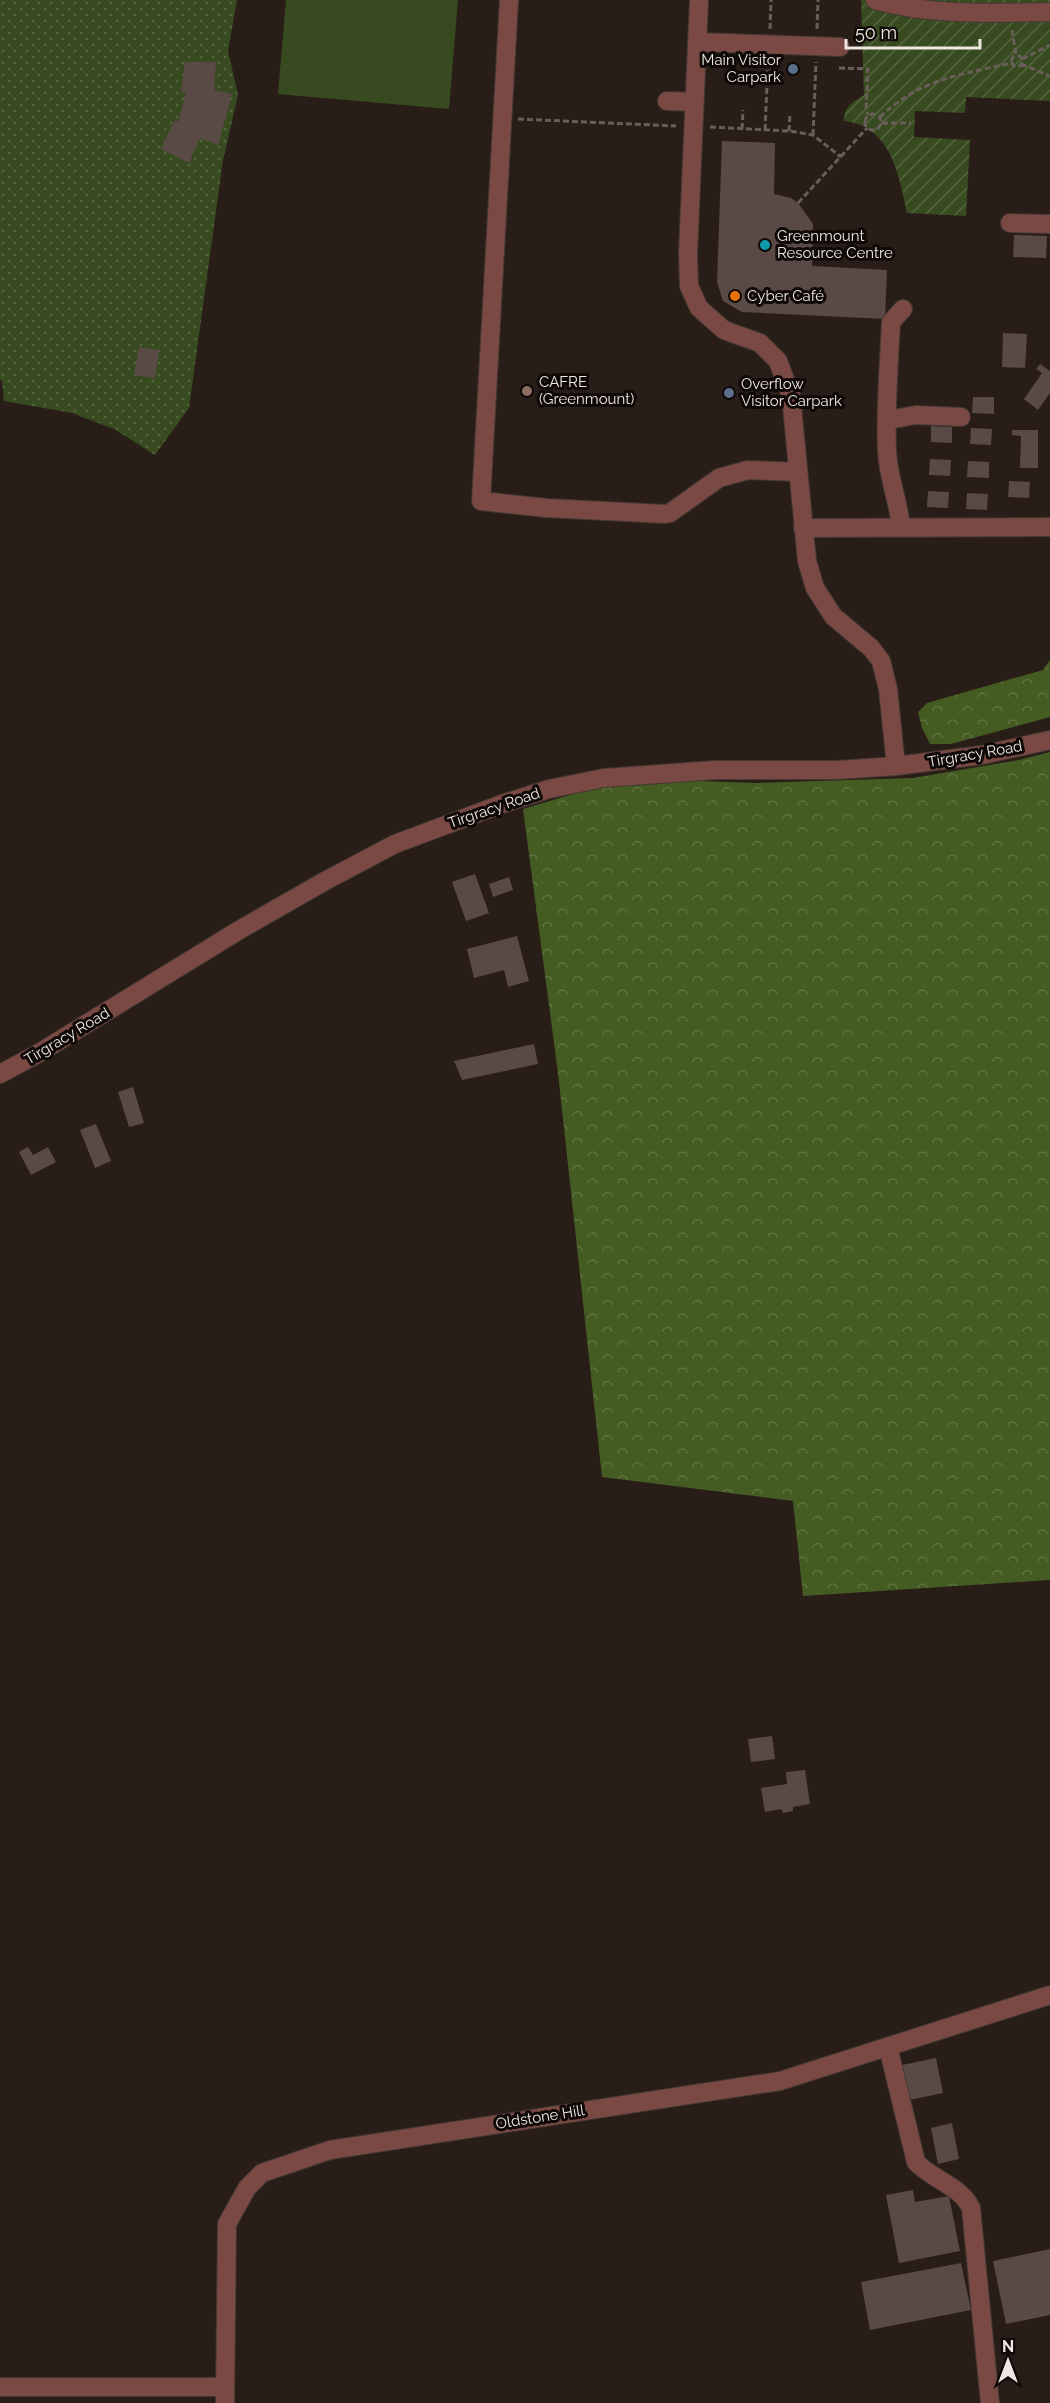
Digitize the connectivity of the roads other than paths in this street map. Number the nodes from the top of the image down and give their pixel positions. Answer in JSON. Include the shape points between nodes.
{"nodes":[{"id":1,"x":509,"y":0,"type":"edge"},
{"id":2,"x":699,"y":0,"type":"edge"},
{"id":3,"x":874,"y":0,"type":"edge"},
{"id":4,"x":1050,"y":12,"type":"edge"},
{"id":5,"x":698,"y":42,"type":"junction"},
{"id":6,"x":840,"y":47,"type":"dead end"},
{"id":7,"x":667,"y":101,"type":"dead end"},
{"id":8,"x":695,"y":102,"type":"junction"},
{"id":9,"x":1010,"y":223,"type":"dead end"},
{"id":10,"x":1050,"y":224,"type":"edge"},
{"id":11,"x":903,"y":309,"type":"dead end"},
{"id":12,"x":961,"y":417,"type":"dead end"},
{"id":13,"x":888,"y":420,"type":"junction"},
{"id":14,"x":798,"y":472,"type":"junction"},
{"id":15,"x":1050,"y":527,"type":"edge"},
{"id":16,"x":803,"y":528,"type":"junction"},
{"id":17,"x":901,"y":528,"type":"junction"},
{"id":18,"x":1050,"y":740,"type":"edge"},
{"id":19,"x":896,"y":766,"type":"junction"},
{"id":20,"x":0,"y":1074,"type":"edge"},
{"id":21,"x":1050,"y":1995,"type":"edge"},
{"id":22,"x":888,"y":2047,"type":"junction"},
{"id":23,"x":0,"y":2387,"type":"edge"},
{"id":24,"x":225,"y":2395,"type":"edge"},
{"id":25,"x":990,"y":2403,"type":"edge"}],
"edges":[{"from":1,"to":14,"type":"street","via":[[481,501],[665,514],[719,478],[748,470]]},
{"from":2,"to":5,"type":"street"},
{"from":3,"to":4,"type":"street","via":[[961,14]]},
{"from":5,"to":6,"type":"street"},
{"from":5,"to":8,"type":"street"},
{"from":7,"to":8,"type":"street"},
{"from":8,"to":14,"type":"street","via":[[689,286],[699,308],[724,330],[760,343],[778,361],[791,396]]},
{"from":9,"to":10,"type":"street"},
{"from":11,"to":13,"type":"street","via":[[891,322]]},
{"from":12,"to":13,"type":"street","via":[[916,415]]},
{"from":13,"to":17,"type":"street","via":[[888,464]]},
{"from":14,"to":16,"type":"street"},
{"from":15,"to":17,"type":"street"},
{"from":16,"to":17,"type":"street"},
{"from":16,"to":19,"type":"street","via":[[815,588],[833,616],[881,661],[888,688]]},
{"from":18,"to":19,"type":"street","name":"Tirgracy Road","via":[[982,755]]},
{"from":19,"to":20,"type":"street","name":"Tirgracy Road","via":[[714,770],[604,778],[502,804],[395,844],[273,919]]},
{"from":21,"to":22,"type":"street","name":"Oldstone Hill"},
{"from":22,"to":24,"type":"street","name":"Oldstone Hill","via":[[780,2081],[342,2148],[262,2173],[248,2188],[227,2224]]},
{"from":22,"to":25,"type":"street","via":[[916,2162],[965,2199],[971,2208]]},
{"from":23,"to":24,"type":"street"}]}
